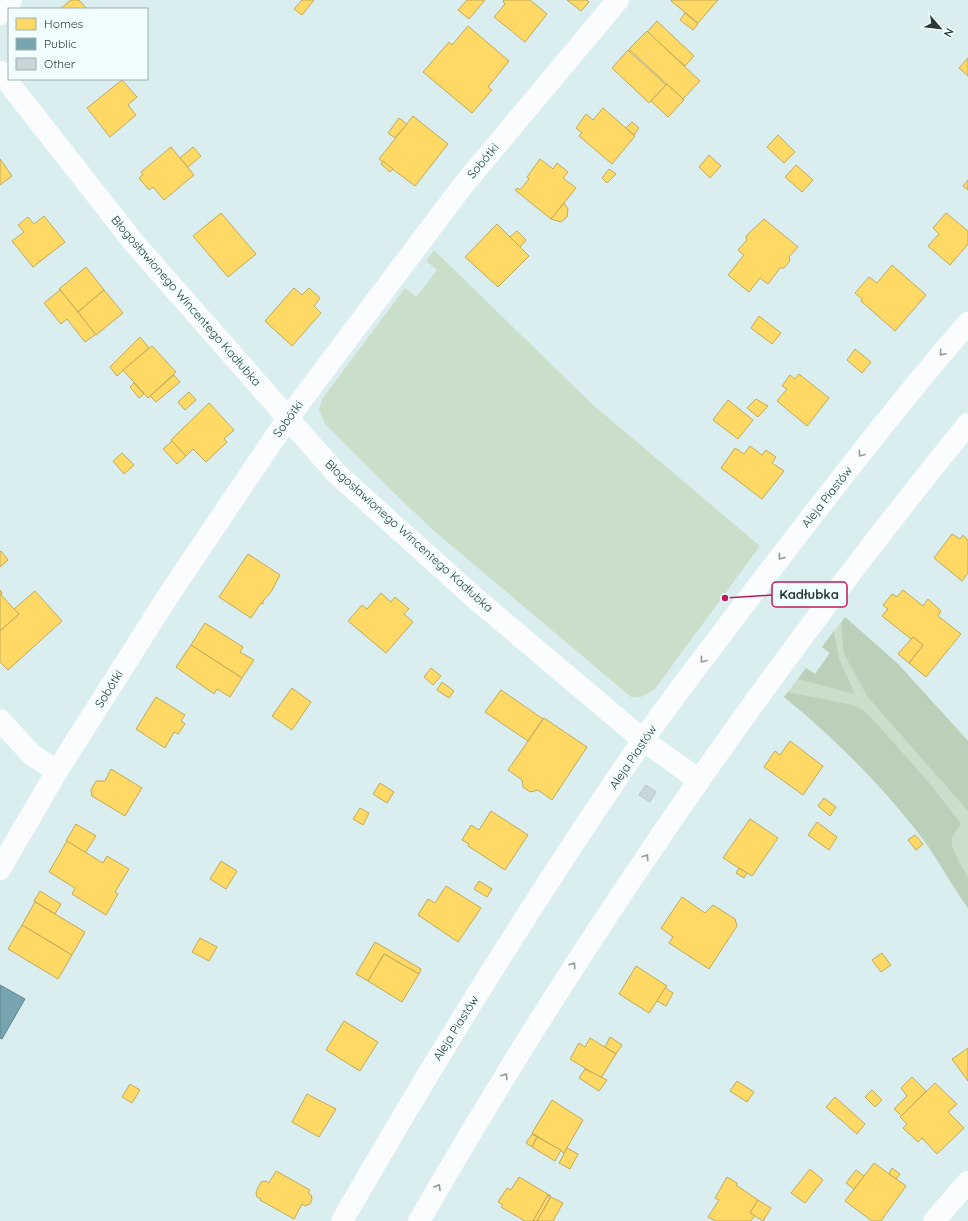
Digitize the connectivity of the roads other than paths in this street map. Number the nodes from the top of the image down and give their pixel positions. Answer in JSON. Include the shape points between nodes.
{"nodes":[{"id":1,"x":11,"y":0,"type":"edge"},
{"id":2,"x":618,"y":0,"type":"edge"},
{"id":3,"x":0,"y":14,"type":"edge"},
{"id":4,"x":0,"y":72,"type":"edge"},
{"id":5,"x":968,"y":323,"type":"edge"},
{"id":6,"x":288,"y":418,"type":"junction"},
{"id":7,"x":968,"y":424,"type":"edge"},
{"id":8,"x":0,"y":720,"type":"edge"},
{"id":9,"x":643,"y":740,"type":"junction"},
{"id":10,"x":57,"y":771,"type":"junction"},
{"id":11,"x":698,"y":780,"type":"junction"},
{"id":12,"x":0,"y":869,"type":"edge"},
{"id":13,"x":968,"y":1182,"type":"edge"},
{"id":14,"x":342,"y":1221,"type":"edge"},
{"id":15,"x":418,"y":1221,"type":"edge"},
{"id":16,"x":934,"y":1221,"type":"edge"}],
"edges":[{"from":1,"to":3,"type":"street"},
{"from":2,"to":6,"type":"street","name":"Sobótki","via":[[464,184]]},
{"from":4,"to":6,"type":"street","name":"Błogosławionego Wincentego Kadłubka","via":[[135,244]]},
{"from":5,"to":9,"type":"street","name":"Aleja Piastów","one_way":true,"via":[[923,375],[814,514]]},
{"from":6,"to":9,"type":"street","name":"Błogosławionego Wincentego Kadłubka","via":[[343,479],[476,599]]},
{"from":6,"to":10,"type":"street","name":"Sobótki","via":[[168,596]]},
{"from":7,"to":11,"type":"street","via":[[794,646]]},
{"from":8,"to":10,"type":"street","via":[[32,756]]},
{"from":9,"to":11,"type":"street","name":"Błogosławionego Wincentego Kadłubka"},
{"from":9,"to":14,"type":"street","name":"Aleja Piastów","via":[[502,953],[404,1112]]},
{"from":10,"to":12,"type":"street","name":"Sobótki"},
{"from":15,"to":11,"type":"street","one_way":true,"via":[[562,982]]},
{"from":13,"to":16,"type":"street"}]}
